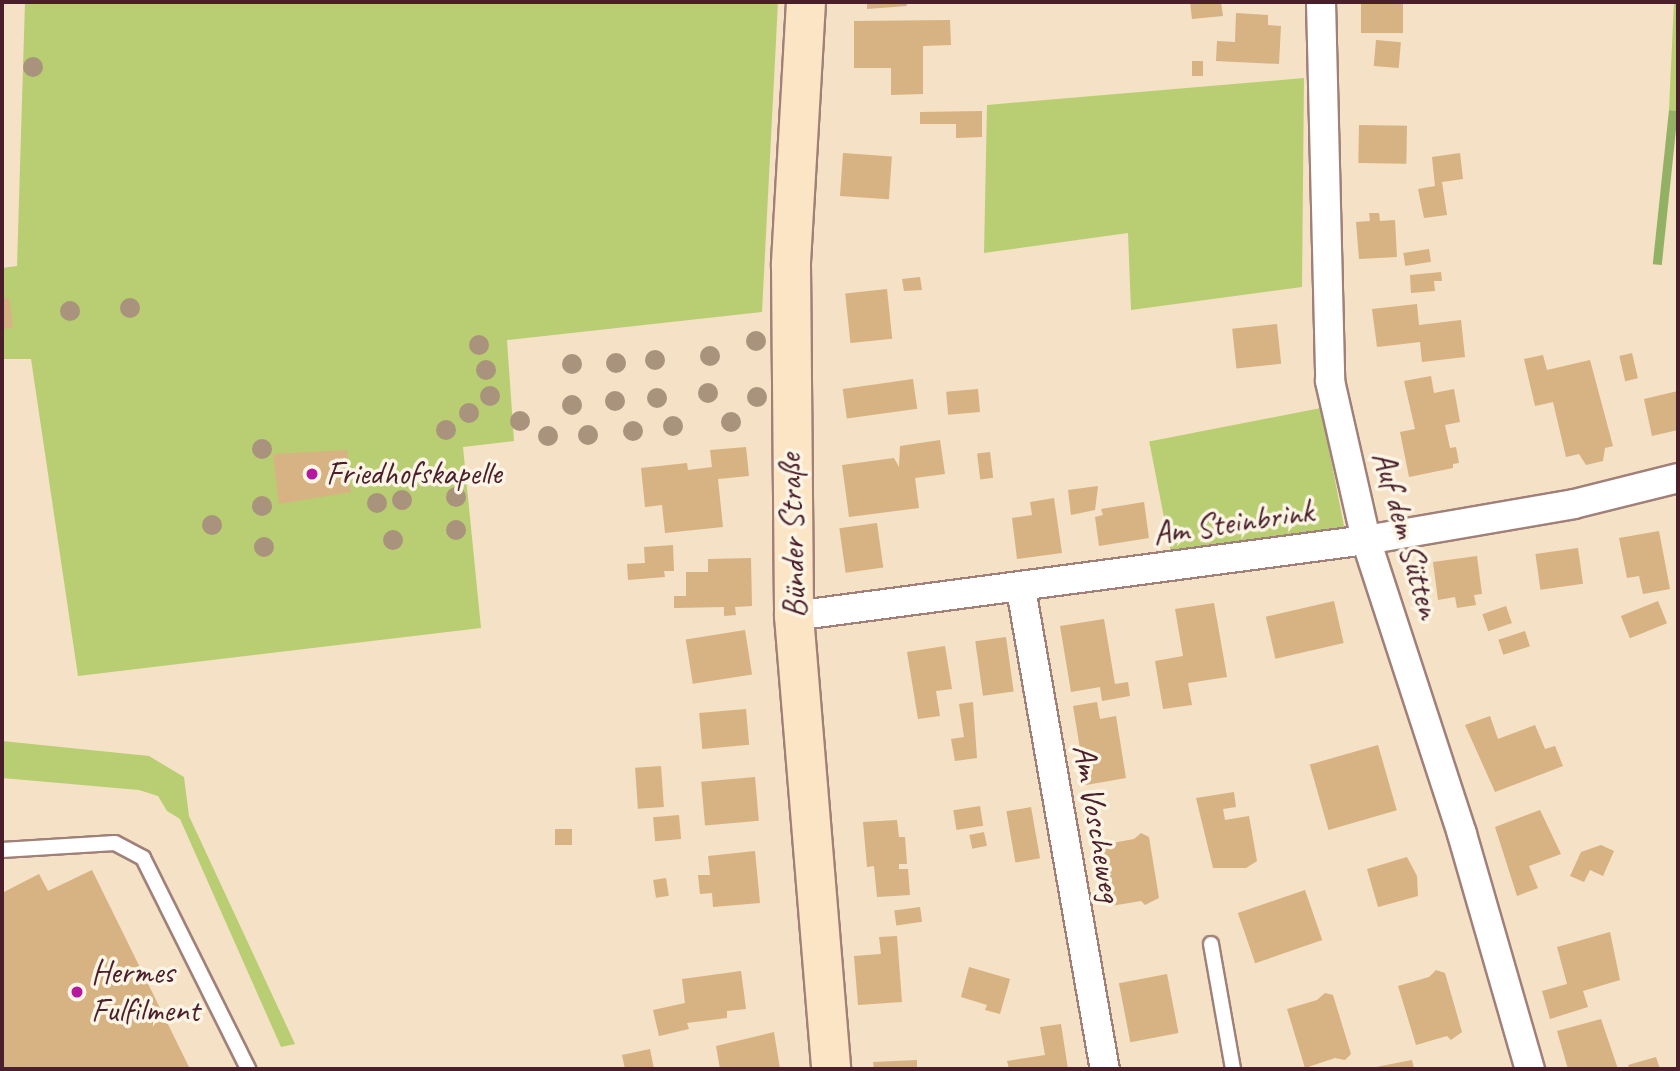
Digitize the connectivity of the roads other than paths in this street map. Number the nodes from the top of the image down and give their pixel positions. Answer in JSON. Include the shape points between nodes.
{"nodes":[{"id":1,"x":806,"y":2,"type":"edge"},
{"id":2,"x":1321,"y":2,"type":"edge"},
{"id":3,"x":1678,"y":478,"type":"edge"},
{"id":4,"x":1366,"y":540,"type":"junction"},
{"id":5,"x":1021,"y":589,"type":"junction"},
{"id":6,"x":794,"y":616,"type":"junction"},
{"id":7,"x":2,"y":850,"type":"edge"},
{"id":8,"x":1211,"y":944,"type":"dead end"},
{"id":9,"x":248,"y":1069,"type":"edge"},
{"id":10,"x":831,"y":1069,"type":"edge"},
{"id":11,"x":1104,"y":1069,"type":"edge"},
{"id":12,"x":1233,"y":1069,"type":"edge"},
{"id":13,"x":1530,"y":1069,"type":"edge"}],
"edges":[{"from":1,"to":6,"type":"main road","name":"Bünder Straße","via":[[791,266]]},
{"from":2,"to":4,"type":"street","name":"Auf dem Sütten","via":[[1330,381]]},
{"from":3,"to":4,"type":"street","name":"Am Steinbrink","via":[[1574,504]]},
{"from":4,"to":5,"type":"street","name":"Am Steinbrink"},
{"from":4,"to":13,"type":"street","name":"Auf dem Sütten","via":[[1462,834]]},
{"from":5,"to":6,"type":"street","name":"Am Steinbrink"},
{"from":5,"to":11,"type":"street","name":"Am Voscheweg"},
{"from":6,"to":10,"type":"main road","name":"Bünder Straße"},
{"from":7,"to":9,"type":"lane","via":[[115,843],[143,858]]},
{"from":8,"to":12,"type":"lane"}]}
